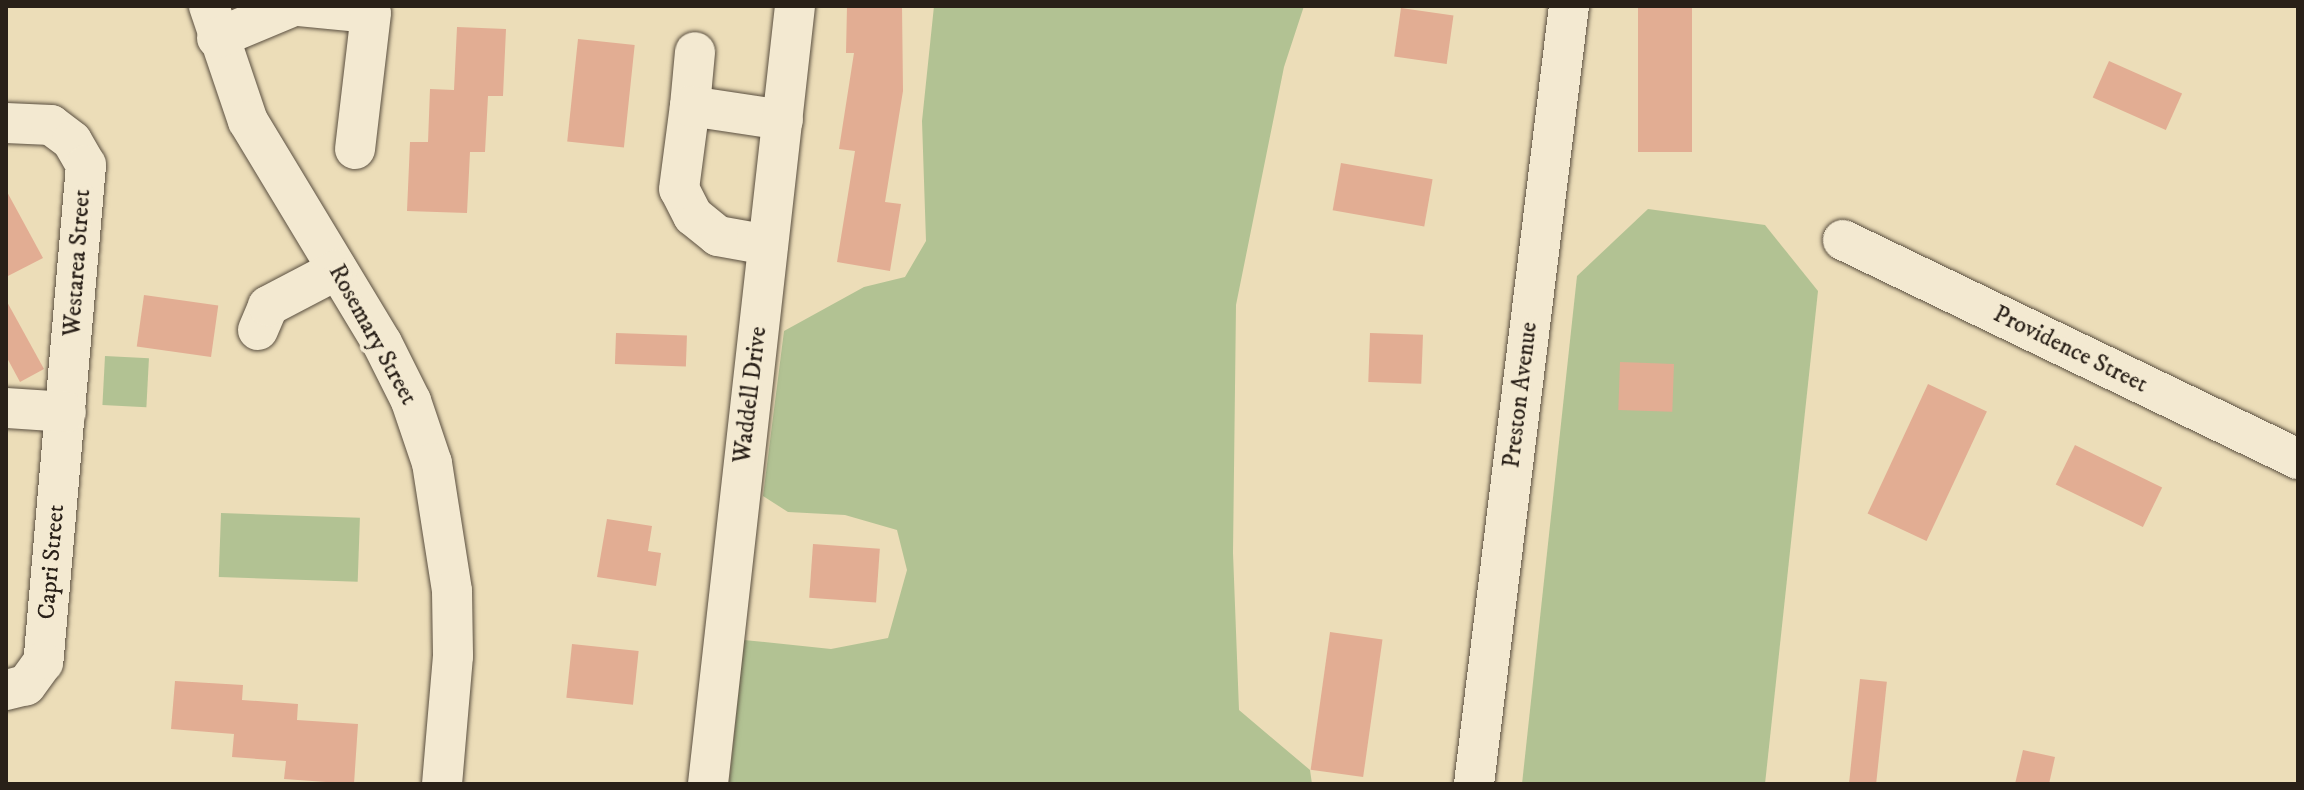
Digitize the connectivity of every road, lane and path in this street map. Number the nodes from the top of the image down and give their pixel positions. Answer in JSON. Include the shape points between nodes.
{"nodes":[{"id":1,"x":296,"y":6,"type":"edge"},
{"id":2,"x":795,"y":6,"type":"edge"},
{"id":3,"x":1569,"y":6,"type":"edge"},
{"id":4,"x":213,"y":22,"type":"edge"},
{"id":5,"x":695,"y":52,"type":"dead end"},
{"id":6,"x":690,"y":106,"type":"junction"},
{"id":7,"x":783,"y":120,"type":"junction"},
{"id":8,"x":6,"y":123,"type":"edge"},
{"id":9,"x":355,"y":149,"type":"dead end"},
{"id":10,"x":1843,"y":240,"type":"dead end"},
{"id":11,"x":768,"y":245,"type":"junction"},
{"id":12,"x":337,"y":270,"type":"junction"},
{"id":13,"x":258,"y":330,"type":"dead end"},
{"id":14,"x":6,"y":408,"type":"edge"},
{"id":15,"x":66,"y":412,"type":"junction"},
{"id":16,"x":2298,"y":459,"type":"edge"},
{"id":17,"x":6,"y":690,"type":"edge"},
{"id":18,"x":442,"y":784,"type":"edge"},
{"id":19,"x":708,"y":784,"type":"edge"},
{"id":20,"x":1474,"y":784,"type":"edge"}],
"edges":[{"from":1,"to":4,"type":"street"},
{"from":1,"to":9,"type":"street","via":[[371,13]]},
{"from":2,"to":7,"type":"street","name":"Waddell Drive"},
{"from":3,"to":20,"type":"street","name":"Preston Avenue"},
{"from":4,"to":12,"type":"street","name":"Rosemary Street","via":[[248,121]]},
{"from":5,"to":6,"type":"street"},
{"from":6,"to":7,"type":"street"},
{"from":6,"to":11,"type":"street","via":[[679,189],[683,202],[718,236]]},
{"from":7,"to":11,"type":"street","name":"Waddell Drive"},
{"from":8,"to":15,"type":"street","name":"Westarea Street","via":[[51,125],[72,141],[86,165]]},
{"from":10,"to":16,"type":"street","name":"Providence Street"},
{"from":11,"to":19,"type":"street","name":"Waddell Drive"},
{"from":12,"to":13,"type":"street","via":[[268,306]]},
{"from":12,"to":18,"type":"street","name":"Rosemary Street","via":[[411,401],[446,527],[453,656]]},
{"from":14,"to":15,"type":"street"},
{"from":15,"to":17,"type":"street","name":"Capri Street","via":[[43,662],[26,685]]}]}
